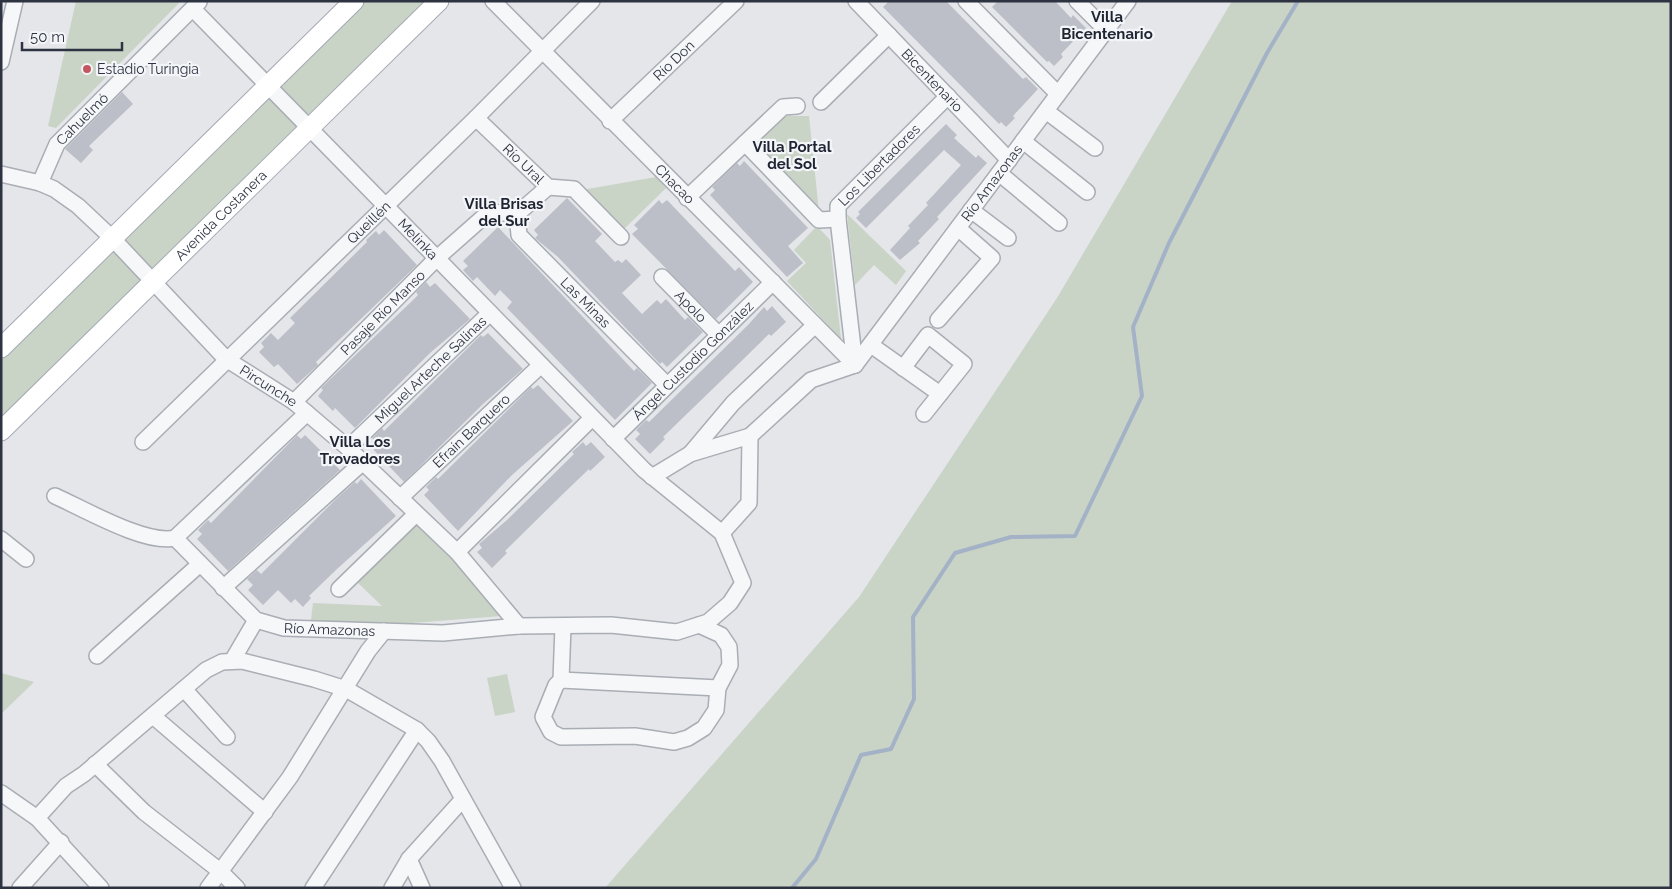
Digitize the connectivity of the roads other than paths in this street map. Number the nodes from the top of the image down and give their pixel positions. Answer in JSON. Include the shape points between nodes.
{"nodes":[{"id":1,"x":15,"y":1,"type":"edge"},
{"id":2,"x":354,"y":1,"type":"edge"},
{"id":3,"x":439,"y":1,"type":"edge"},
{"id":4,"x":493,"y":1,"type":"edge"},
{"id":5,"x":592,"y":1,"type":"edge"},
{"id":6,"x":736,"y":1,"type":"edge"},
{"id":7,"x":856,"y":1,"type":"edge"},
{"id":8,"x":966,"y":1,"type":"edge"},
{"id":9,"x":1077,"y":1,"type":"edge"},
{"id":10,"x":1128,"y":1,"type":"edge"},
{"id":11,"x":196,"y":5,"type":"edge"},
{"id":12,"x":1107,"y":31,"type":"junction"},
{"id":13,"x":889,"y":35,"type":"junction"},
{"id":14,"x":541,"y":50,"type":"junction"},
{"id":15,"x":1,"y":62,"type":"edge"},
{"id":16,"x":268,"y":86,"type":"junction"},
{"id":17,"x":1058,"y":94,"type":"junction"},
{"id":18,"x":948,"y":96,"type":"junction"},
{"id":19,"x":821,"y":102,"type":"dead end"},
{"id":20,"x":797,"y":106,"type":"dead end"},
{"id":21,"x":1046,"y":110,"type":"junction"},
{"id":22,"x":476,"y":118,"type":"junction"},
{"id":23,"x":610,"y":121,"type":"junction"},
{"id":24,"x":309,"y":128,"type":"junction"},
{"id":25,"x":1023,"y":141,"type":"junction"},
{"id":26,"x":745,"y":143,"type":"junction"},
{"id":27,"x":1096,"y":148,"type":"dead end"},
{"id":28,"x":1009,"y":160,"type":"junction"},
{"id":29,"x":999,"y":173,"type":"junction"},
{"id":30,"x":1,"y":174,"type":"edge"},
{"id":31,"x":40,"y":183,"type":"junction"},
{"id":32,"x":548,"y":188,"type":"junction"},
{"id":33,"x":1087,"y":192,"type":"dead end"},
{"id":34,"x":687,"y":198,"type":"junction"},
{"id":35,"x":385,"y":206,"type":"junction"},
{"id":36,"x":971,"y":210,"type":"junction"},
{"id":37,"x":517,"y":214,"type":"junction"},
{"id":38,"x":838,"y":219,"type":"junction"},
{"id":39,"x":1059,"y":223,"type":"dead end"},
{"id":40,"x":958,"y":228,"type":"junction"},
{"id":41,"x":621,"y":237,"type":"dead end"},
{"id":42,"x":112,"y":238,"type":"junction"},
{"id":43,"x":1008,"y":238,"type":"dead end"},
{"id":44,"x":437,"y":258,"type":"junction"},
{"id":45,"x":662,"y":277,"type":"dead end"},
{"id":46,"x":152,"y":282,"type":"junction"},
{"id":47,"x":773,"y":282,"type":"junction"},
{"id":48,"x":490,"y":313,"type":"junction"},
{"id":49,"x":938,"y":320,"type":"dead end"},
{"id":50,"x":815,"y":325,"type":"junction"},
{"id":51,"x":719,"y":335,"type":"junction"},
{"id":52,"x":871,"y":345,"type":"junction"},
{"id":53,"x":1,"y":348,"type":"edge"},
{"id":54,"x":226,"y":359,"type":"junction"},
{"id":55,"x":540,"y":364,"type":"junction"},
{"id":56,"x":855,"y":365,"type":"junction"},
{"id":57,"x":904,"y":368,"type":"junction"},
{"id":58,"x":668,"y":385,"type":"junction"},
{"id":59,"x":940,"y":394,"type":"junction"},
{"id":60,"x":294,"y":402,"type":"junction"},
{"id":61,"x":307,"y":413,"type":"junction"},
{"id":62,"x":924,"y":414,"type":"dead end"},
{"id":63,"x":592,"y":418,"type":"junction"},
{"id":64,"x":1,"y":431,"type":"edge"},
{"id":65,"x":750,"y":436,"type":"junction"},
{"id":66,"x":613,"y":439,"type":"junction"},
{"id":67,"x":143,"y":442,"type":"dead end"},
{"id":68,"x":348,"y":448,"type":"junction"},
{"id":69,"x":690,"y":454,"type":"junction"},
{"id":70,"x":363,"y":462,"type":"junction"},
{"id":71,"x":648,"y":473,"type":"junction"},
{"id":72,"x":55,"y":496,"type":"dead end"},
{"id":73,"x":400,"y":498,"type":"junction"},
{"id":74,"x":416,"y":514,"type":"junction"},
{"id":75,"x":722,"y":533,"type":"junction"},
{"id":76,"x":175,"y":538,"type":"junction"},
{"id":77,"x":1,"y":539,"type":"edge"},
{"id":78,"x":457,"y":552,"type":"junction"},
{"id":79,"x":26,"y":559,"type":"dead end"},
{"id":80,"x":200,"y":564,"type":"junction"},
{"id":81,"x":223,"y":588,"type":"junction"},
{"id":82,"x":339,"y":589,"type":"dead end"},
{"id":83,"x":256,"y":620,"type":"junction"},
{"id":84,"x":700,"y":625,"type":"junction"},
{"id":85,"x":519,"y":626,"type":"junction"},
{"id":86,"x":564,"y":626,"type":"junction"},
{"id":87,"x":384,"y":632,"type":"junction"},
{"id":88,"x":97,"y":656,"type":"dead end"},
{"id":89,"x":232,"y":660,"type":"junction"},
{"id":90,"x":561,"y":680,"type":"junction"},
{"id":91,"x":718,"y":688,"type":"junction"},
{"id":92,"x":184,"y":689,"type":"junction"},
{"id":93,"x":346,"y":690,"type":"junction"},
{"id":94,"x":153,"y":716,"type":"junction"},
{"id":95,"x":417,"y":730,"type":"junction"},
{"id":96,"x":227,"y":737,"type":"dead end"},
{"id":97,"x":94,"y":764,"type":"junction"},
{"id":98,"x":1,"y":793,"type":"edge"},
{"id":99,"x":463,"y":799,"type":"junction"},
{"id":100,"x":265,"y":812,"type":"junction"},
{"id":101,"x":37,"y":818,"type":"junction"},
{"id":102,"x":61,"y":842,"type":"junction"},
{"id":103,"x":409,"y":859,"type":"junction"},
{"id":104,"x":220,"y":871,"type":"junction"},
{"id":105,"x":20,"y":888,"type":"edge"},
{"id":106,"x":101,"y":888,"type":"edge"},
{"id":107,"x":208,"y":888,"type":"edge"},
{"id":108,"x":237,"y":888,"type":"edge"},
{"id":109,"x":313,"y":888,"type":"edge"},
{"id":110,"x":392,"y":888,"type":"edge"},
{"id":111,"x":422,"y":888,"type":"edge"},
{"id":112,"x":514,"y":888,"type":"edge"}],
"edges":[{"from":1,"to":15,"type":"street"},
{"from":2,"to":16,"type":"main road"},
{"from":3,"to":24,"type":"main road","name":"Avenida Costanera"},
{"from":4,"to":14,"type":"street","name":"Chacao"},
{"from":5,"to":14,"type":"street","name":"Queillén"},
{"from":6,"to":23,"type":"street","name":"Río Don"},
{"from":7,"to":13,"type":"street","name":"Bicentenario"},
{"from":8,"to":17,"type":"street"},
{"from":9,"to":12,"type":"street"},
{"from":10,"to":12,"type":"street","name":"Río Amazonas"},
{"from":11,"to":16,"type":"street","name":"Melinka"},
{"from":11,"to":31,"type":"street","name":"Cahuelmó","via":[[58,144]]},
{"from":12,"to":17,"type":"street","name":"Río Amazonas"},
{"from":13,"to":18,"type":"street","name":"Bicentenario"},
{"from":13,"to":19,"type":"street"},
{"from":14,"to":22,"type":"street","name":"Queillén"},
{"from":14,"to":23,"type":"street","name":"Chacao"},
{"from":16,"to":24,"type":"street","name":"Melinka"},
{"from":16,"to":42,"type":"main road"},
{"from":17,"to":21,"type":"street","name":"Río Amazonas"},
{"from":18,"to":28,"type":"street","name":"Bicentenario"},
{"from":18,"to":38,"type":"street","name":"Los Libertadores","via":[[838,206]]},
{"from":20,"to":26,"type":"street","via":[[783,107]]},
{"from":21,"to":25,"type":"street","name":"Río Amazonas"},
{"from":21,"to":27,"type":"street"},
{"from":22,"to":32,"type":"street","name":"Río Ural"},
{"from":22,"to":35,"type":"street","name":"Queillén"},
{"from":23,"to":34,"type":"street","name":"Chacao"},
{"from":24,"to":35,"type":"street","name":"Melinka"},
{"from":24,"to":46,"type":"main road","name":"Avenida Costanera"},
{"from":25,"to":28,"type":"street","name":"Río Amazonas"},
{"from":25,"to":33,"type":"street"},
{"from":26,"to":34,"type":"street"},
{"from":26,"to":38,"type":"street","via":[[819,220]]},
{"from":28,"to":29,"type":"street","name":"Río Amazonas"},
{"from":29,"to":36,"type":"street","name":"Río Amazonas"},
{"from":29,"to":39,"type":"street"},
{"from":30,"to":31,"type":"street","name":"Pircunche"},
{"from":31,"to":42,"type":"street","name":"Pircunche","via":[[66,197]]},
{"from":32,"to":37,"type":"street"},
{"from":32,"to":41,"type":"street","name":"Río Ural","via":[[574,189]]},
{"from":34,"to":47,"type":"street","name":"Chacao"},
{"from":35,"to":44,"type":"street","name":"Melinka"},
{"from":35,"to":54,"type":"street","name":"Queillén"},
{"from":36,"to":40,"type":"street","name":"Río Amazonas"},
{"from":36,"to":43,"type":"street"},
{"from":37,"to":44,"type":"street","name":"Pasaje Río Manso","via":[[489,212]]},
{"from":37,"to":58,"type":"street","name":"Las Minas","via":[[519,235]]},
{"from":38,"to":56,"type":"street","name":"Los Libertadores"},
{"from":40,"to":49,"type":"street","via":[[992,258]]},
{"from":40,"to":52,"type":"street","name":"Río Amazonas"},
{"from":42,"to":46,"type":"street","name":"Pircunche"},
{"from":42,"to":53,"type":"main road"},
{"from":44,"to":48,"type":"street","name":"Melinka"},
{"from":44,"to":60,"type":"street","name":"Pasaje Río Manso"},
{"from":45,"to":51,"type":"street","name":"Apolo"},
{"from":46,"to":54,"type":"street","name":"Pircunche"},
{"from":46,"to":64,"type":"main road","name":"Avenida Costanera"},
{"from":47,"to":50,"type":"street","name":"Chacao"},
{"from":47,"to":51,"type":"street","name":"Ángel Custodio González"},
{"from":48,"to":55,"type":"street","name":"Melinka"},
{"from":48,"to":68,"type":"street","name":"Miguel Arteche Salinas"},
{"from":50,"to":56,"type":"street","name":"Chacao"},
{"from":50,"to":69,"type":"street","via":[[733,403]]},
{"from":51,"to":58,"type":"street","name":"Ángel Custodio González"},
{"from":52,"to":56,"type":"street","name":"Río Amazonas"},
{"from":52,"to":57,"type":"street"},
{"from":54,"to":60,"type":"street","name":"Pircunche"},
{"from":54,"to":67,"type":"street","name":"Queillén"},
{"from":55,"to":63,"type":"street","name":"Melinka"},
{"from":55,"to":73,"type":"street","name":"Efraín Barquero"},
{"from":56,"to":65,"type":"street","via":[[811,380]]},
{"from":57,"to":59,"type":"street"},
{"from":57,"to":59,"type":"street","via":[[928,335],[964,364]]},
{"from":58,"to":66,"type":"street","name":"Ángel Custodio González"},
{"from":59,"to":62,"type":"street"},
{"from":60,"to":61,"type":"street","name":"Pircunche"},
{"from":61,"to":68,"type":"street","name":"Pircunche"},
{"from":61,"to":76,"type":"street"},
{"from":63,"to":66,"type":"street","name":"Melinka"},
{"from":63,"to":78,"type":"street"},
{"from":65,"to":69,"type":"street"},
{"from":65,"to":75,"type":"street","via":[[749,503]]},
{"from":66,"to":71,"type":"street","name":"Melinka"},
{"from":68,"to":70,"type":"street","name":"Pircunche"},
{"from":69,"to":71,"type":"street"},
{"from":70,"to":73,"type":"street","name":"Pircunche"},
{"from":70,"to":81,"type":"street"},
{"from":71,"to":75,"type":"street","name":"Melinka"},
{"from":72,"to":76,"type":"street","via":[[148,538]]},
{"from":73,"to":74,"type":"street","name":"Pircunche"},
{"from":74,"to":78,"type":"street","name":"Pircunche"},
{"from":74,"to":82,"type":"street"},
{"from":75,"to":84,"type":"street","name":"Río Amazonas","via":[[743,583],[730,604]]},
{"from":76,"to":80,"type":"street","name":"Río Amazonas"},
{"from":77,"to":79,"type":"street"},
{"from":78,"to":85,"type":"street","name":"Pircunche"},
{"from":80,"to":81,"type":"street","name":"Río Amazonas"},
{"from":80,"to":88,"type":"street"},
{"from":81,"to":83,"type":"street","name":"Río Amazonas"},
{"from":83,"to":87,"type":"street","name":"Río Amazonas","via":[[284,628]]},
{"from":83,"to":89,"type":"street"},
{"from":84,"to":86,"type":"street","name":"Río Amazonas","via":[[677,632],[611,625]]},
{"from":84,"to":91,"type":"street","via":[[721,635],[729,647],[730,665]]},
{"from":85,"to":86,"type":"street","name":"Río Amazonas"},
{"from":85,"to":87,"type":"street","name":"Río Amazonas","via":[[443,633]]},
{"from":86,"to":90,"type":"street"},
{"from":87,"to":93,"type":"street","via":[[368,651]]},
{"from":89,"to":92,"type":"street","via":[[206,670]]},
{"from":89,"to":93,"type":"street","via":[[261,665]]},
{"from":90,"to":91,"type":"street"},
{"from":90,"to":91,"type":"street","via":[[543,717],[551,732],[561,737],[635,736],[674,742],[688,738],[704,728],[716,710]]},
{"from":92,"to":94,"type":"street"},
{"from":92,"to":96,"type":"street"},
{"from":93,"to":95,"type":"street"},
{"from":93,"to":100,"type":"street"},
{"from":94,"to":97,"type":"street"},
{"from":94,"to":100,"type":"street"},
{"from":95,"to":99,"type":"street","via":[[428,741]]},
{"from":95,"to":109,"type":"street"},
{"from":97,"to":101,"type":"street","via":[[66,786]]},
{"from":97,"to":104,"type":"street","via":[[144,812]]},
{"from":98,"to":101,"type":"street"},
{"from":99,"to":103,"type":"street"},
{"from":99,"to":112,"type":"street"},
{"from":100,"to":104,"type":"street"},
{"from":101,"to":102,"type":"street"},
{"from":102,"to":105,"type":"street"},
{"from":102,"to":106,"type":"street"},
{"from":103,"to":110,"type":"street"},
{"from":103,"to":111,"type":"street"},
{"from":104,"to":107,"type":"street"},
{"from":104,"to":108,"type":"street"}]}
